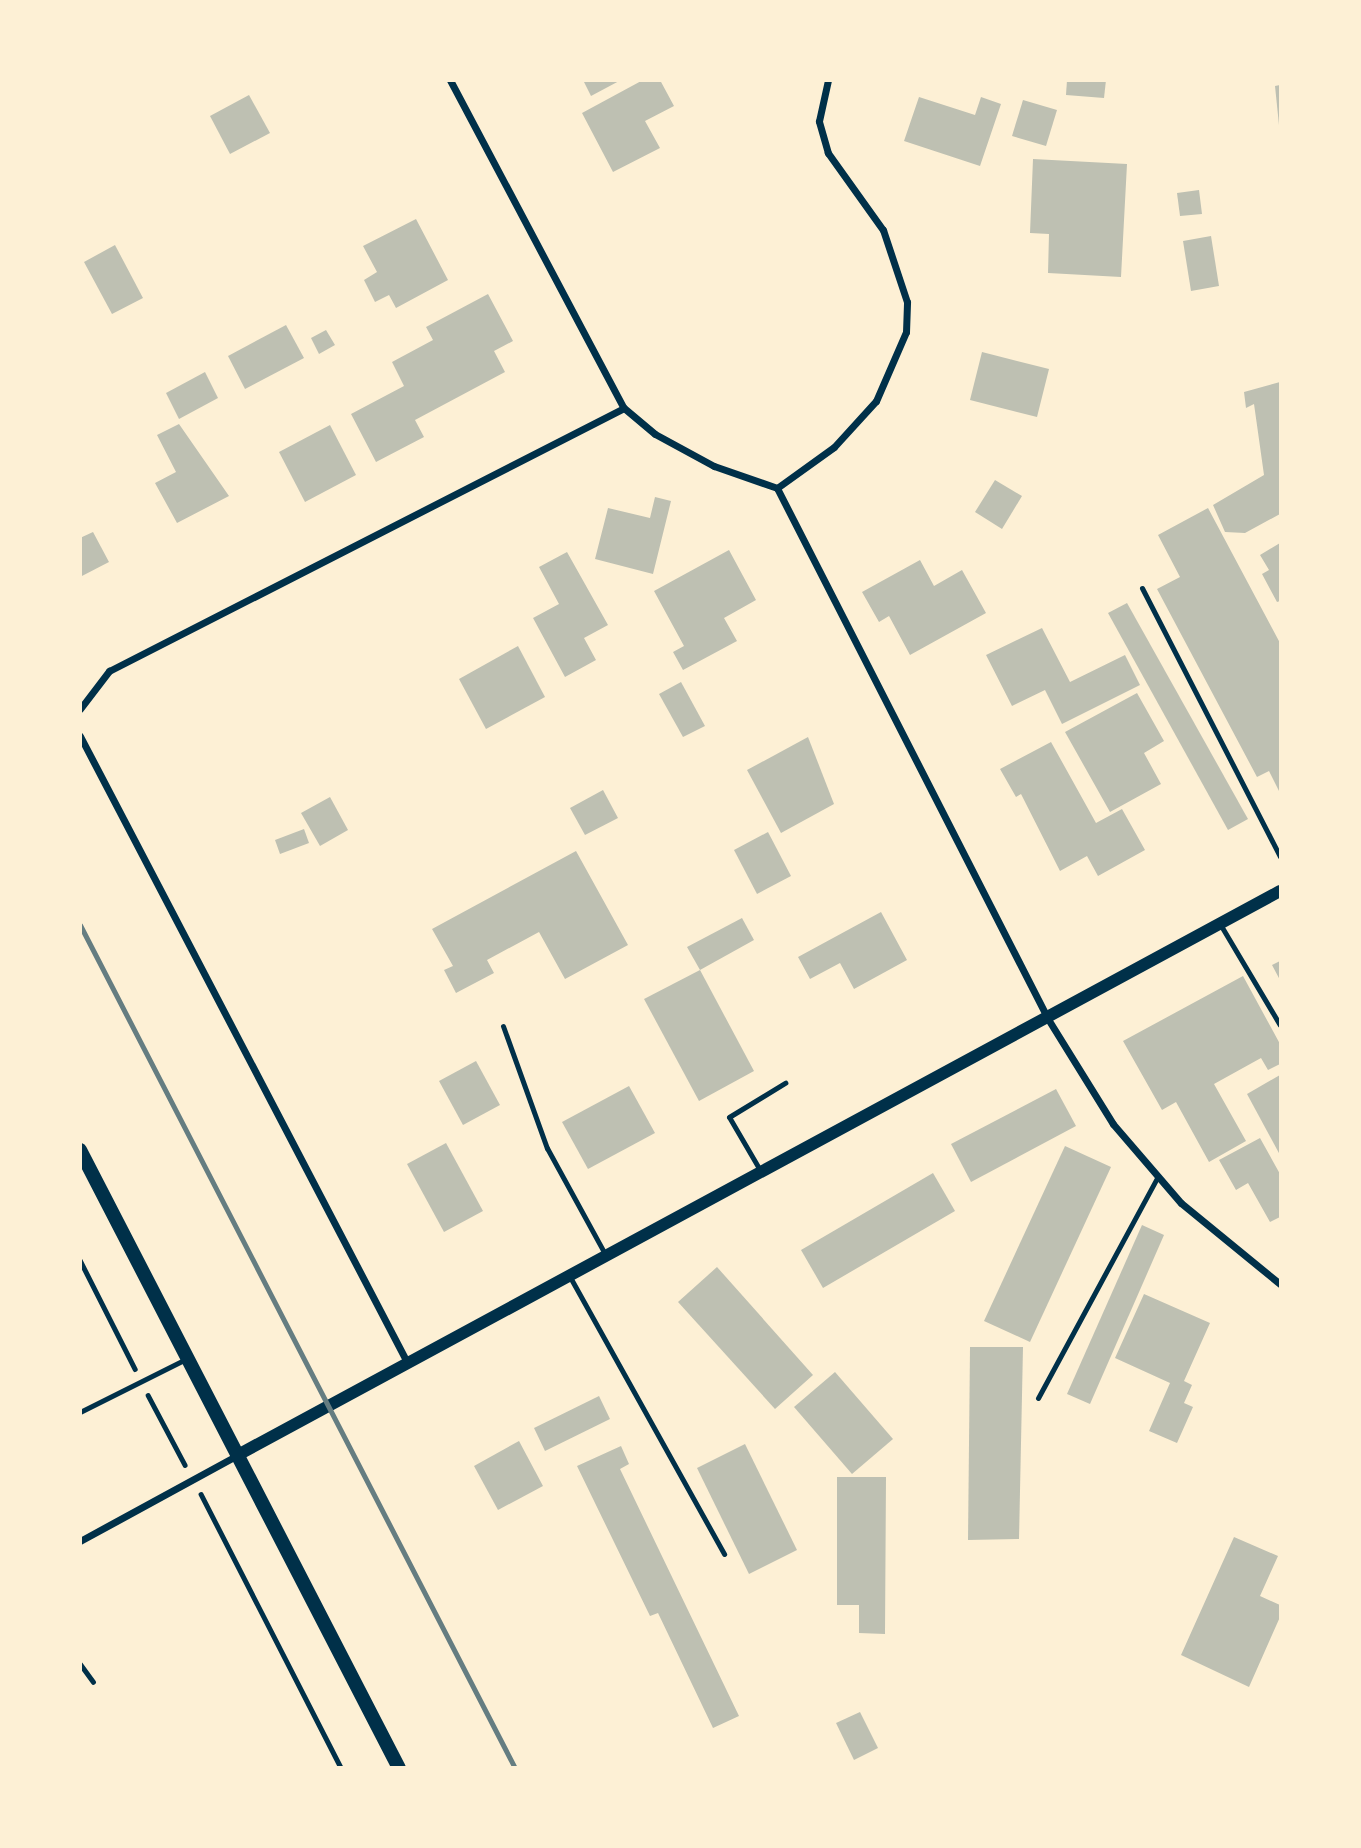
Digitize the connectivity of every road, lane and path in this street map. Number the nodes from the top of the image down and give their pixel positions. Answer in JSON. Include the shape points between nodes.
{"nodes":[{"id":1,"x":450,"y":80,"type":"edge"},
{"id":2,"x":828,"y":80,"type":"edge"},
{"id":3,"x":624,"y":408,"type":"junction"},
{"id":4,"x":777,"y":488,"type":"junction"},
{"id":5,"x":1142,"y":588,"type":"dead end"},
{"id":6,"x":80,"y":709,"type":"edge"},
{"id":7,"x":80,"y":736,"type":"edge"},
{"id":8,"x":1280,"y":857,"type":"edge"},
{"id":9,"x":1280,"y":891,"type":"edge"},
{"id":10,"x":1220,"y":925,"type":"junction"},
{"id":11,"x":1048,"y":1019,"type":"junction"},
{"id":12,"x":1280,"y":1025,"type":"edge"},
{"id":13,"x":503,"y":1026,"type":"dead end"},
{"id":14,"x":785,"y":1083,"type":"dead end"},
{"id":15,"x":80,"y":1150,"type":"edge"},
{"id":16,"x":763,"y":1174,"type":"junction"},
{"id":17,"x":1158,"y":1176,"type":"junction"},
{"id":18,"x":88,"y":1177,"type":"edge"},
{"id":19,"x":607,"y":1256,"type":"junction"},
{"id":20,"x":80,"y":1260,"type":"edge"},
{"id":21,"x":570,"y":1277,"type":"junction"},
{"id":22,"x":1280,"y":1284,"type":"edge"},
{"id":23,"x":186,"y":1359,"type":"junction"},
{"id":24,"x":131,"y":1364,"type":"dead end"},
{"id":25,"x":408,"y":1364,"type":"junction"},
{"id":26,"x":149,"y":1396,"type":"dead end"},
{"id":27,"x":1038,"y":1398,"type":"dead end"},
{"id":28,"x":80,"y":1412,"type":"edge"},
{"id":29,"x":177,"y":1450,"type":"dead end"},
{"id":30,"x":236,"y":1457,"type":"junction"},
{"id":31,"x":210,"y":1512,"type":"dead end"},
{"id":32,"x":80,"y":1541,"type":"edge"},
{"id":33,"x":724,"y":1554,"type":"dead end"},
{"id":34,"x":80,"y":1664,"type":"edge"},
{"id":35,"x":93,"y":1682,"type":"dead end"},
{"id":36,"x":341,"y":1768,"type":"edge"},
{"id":37,"x":399,"y":1768,"type":"edge"}],
"edges":[{"from":1,"to":3,"type":"street"},
{"from":2,"to":4,"type":"street","via":[[819,121],[828,153],[883,230],[907,302],[906,332],[876,401],[834,447]]},
{"from":3,"to":4,"type":"street","via":[[655,434],[714,466]]},
{"from":3,"to":6,"type":"street","via":[[109,671]]},
{"from":4,"to":11,"type":"street"},
{"from":5,"to":8,"type":"lane"},
{"from":7,"to":25,"type":"street"},
{"from":9,"to":10,"type":"street"},
{"from":10,"to":11,"type":"street"},
{"from":10,"to":12,"type":"lane"},
{"from":11,"to":16,"type":"street"},
{"from":11,"to":17,"type":"street","via":[[1113,1124]]},
{"from":13,"to":19,"type":"lane","via":[[547,1148]]},
{"from":14,"to":16,"type":"lane","via":[[729,1117]]},
{"from":15,"to":18,"type":"main road"},
{"from":16,"to":19,"type":"street"},
{"from":17,"to":22,"type":"street","via":[[1247,1263]]},
{"from":17,"to":27,"type":"lane"},
{"from":18,"to":23,"type":"main road"},
{"from":19,"to":21,"type":"street"},
{"from":20,"to":24,"type":"path"},
{"from":21,"to":25,"type":"street"},
{"from":21,"to":33,"type":"lane"},
{"from":23,"to":28,"type":"lane"},
{"from":23,"to":30,"type":"main road"},
{"from":25,"to":30,"type":"street"},
{"from":26,"to":29,"type":"path"},
{"from":30,"to":32,"type":"street"},
{"from":30,"to":37,"type":"main road"},
{"from":31,"to":36,"type":"path"},
{"from":34,"to":35,"type":"lane"}]}
